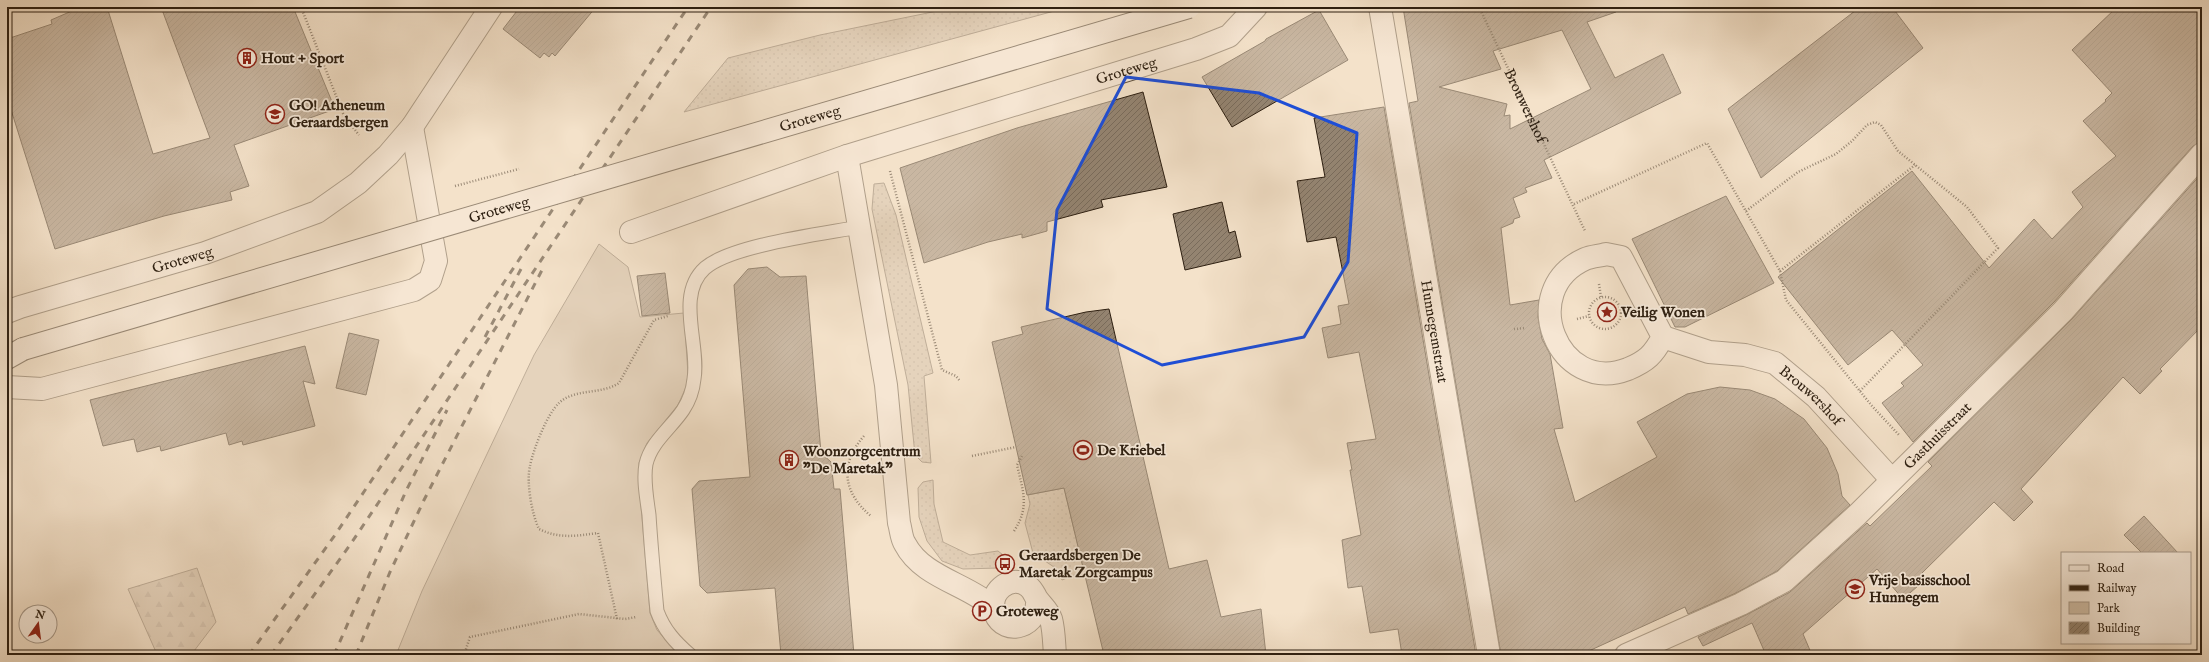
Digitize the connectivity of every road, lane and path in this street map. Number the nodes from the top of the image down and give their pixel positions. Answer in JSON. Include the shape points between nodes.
{"nodes":[{"id":1,"x":301,"y":7,"type":"edge"},
{"id":2,"x":491,"y":7,"type":"edge"},
{"id":3,"x":1189,"y":7,"type":"edge"},
{"id":4,"x":1256,"y":7,"type":"edge"},
{"id":5,"x":1380,"y":7,"type":"edge"},
{"id":6,"x":1480,"y":7,"type":"edge"},
{"id":7,"x":412,"y":127,"type":"junction"},
{"id":8,"x":359,"y":135,"type":"dead end"},
{"id":9,"x":881,"y":146,"type":"junction"},
{"id":10,"x":2202,"y":154,"type":"edge"},
{"id":11,"x":848,"y":156,"type":"junction"},
{"id":12,"x":1915,"y":164,"type":"junction"},
{"id":13,"x":519,"y":169,"type":"dead end"},
{"id":14,"x":456,"y":186,"type":"dead end"},
{"id":15,"x":1574,"y":204,"type":"junction"},
{"id":16,"x":1746,"y":211,"type":"junction"},
{"id":17,"x":1578,"y":213,"type":"dead end"},
{"id":18,"x":859,"y":227,"type":"junction"},
{"id":19,"x":631,"y":232,"type":"dead end"},
{"id":20,"x":1780,"y":271,"type":"junction"},
{"id":21,"x":7,"y":312,"type":"edge"},
{"id":22,"x":691,"y":316,"type":"junction"},
{"id":23,"x":1620,"y":320,"type":"joint"},
{"id":24,"x":1663,"y":337,"type":"junction"},
{"id":25,"x":12,"y":352,"type":"edge"},
{"id":26,"x":960,"y":381,"type":"dead end"},
{"id":27,"x":7,"y":387,"type":"edge"},
{"id":28,"x":1860,"y":391,"type":"junction"},
{"id":29,"x":1883,"y":418,"type":"dead end"},
{"id":30,"x":1016,"y":447,"type":"dead end"},
{"id":31,"x":972,"y":456,"type":"dead end"},
{"id":32,"x":1022,"y":456,"type":"dead end"},
{"id":33,"x":1892,"y":479,"type":"junction"},
{"id":34,"x":1014,"y":531,"type":"dead end"},
{"id":35,"x":997,"y":597,"type":"junction"},
{"id":36,"x":1037,"y":599,"type":"junction"},
{"id":37,"x":657,"y":612,"type":"junction"},
{"id":38,"x":617,"y":619,"type":"junction"},
{"id":39,"x":1019,"y":626,"type":"junction"},
{"id":40,"x":1055,"y":650,"type":"edge"},
{"id":41,"x":464,"y":655,"type":"edge"},
{"id":42,"x":690,"y":655,"type":"edge"},
{"id":43,"x":1489,"y":655,"type":"edge"},
{"id":44,"x":1626,"y":655,"type":"edge"}],
"edges":[{"from":1,"to":8,"type":"path","via":[[344,116]]},
{"from":2,"to":7,"type":"street","name":"Groteweg"},
{"from":3,"to":25,"type":"street","name":"Groteweg","bridge":true},
{"from":4,"to":9,"type":"street","name":"Groteweg","via":[[1229,36],[1203,46]]},
{"from":5,"to":43,"type":"street","name":"Hunnegemstraat"},
{"from":6,"to":15,"type":"path","name":"Brouwershof"},
{"from":7,"to":21,"type":"street","name":"Groteweg","via":[[384,160],[358,183],[317,212],[204,253]]},
{"from":7,"to":27,"type":"street","via":[[436,261],[430,280],[414,290],[42,389]]},
{"from":9,"to":11,"type":"street","name":"Groteweg"},
{"from":9,"to":26,"type":"path","via":[[894,183],[942,370],[956,376]]},
{"from":10,"to":33,"type":"street","name":"Gasthuisstraat","via":[[2063,311]]},
{"from":11,"to":18,"type":"street"},
{"from":11,"to":19,"type":"street","name":"Groteweg"},
{"from":12,"to":16,"type":"path","via":[[1898,151],[1881,125],[1875,122],[1867,125],[1836,154],[1798,172]]},
{"from":12,"to":20,"type":"path"},
{"from":12,"to":28,"type":"path","via":[[1967,207],[1998,248]]},
{"from":13,"to":14,"type":"path"},
{"from":15,"to":16,"type":"path","via":[[1708,143]]},
{"from":15,"to":17,"type":"path","name":"Brouwershof"},
{"from":16,"to":20,"type":"path"},
{"from":18,"to":22,"type":"lane","via":[[738,252],[706,268],[694,282]]},
{"from":18,"to":35,"type":"street","via":[[886,385],[899,522],[904,544],[921,563],[951,582]]},
{"from":20,"to":28,"type":"path","via":[[1786,300]]},
{"from":22,"to":37,"type":"lane","via":[[695,376],[692,389],[684,409],[653,446],[646,464]]},
{"from":22,"to":38,"type":"path","via":[[665,316],[654,320],[619,383],[612,388],[576,394],[559,402],[549,417],[529,467],[534,518],[539,529],[552,535],[566,537],[598,533]]},
{"from":23,"to":23,"type":"path","via":[[1619,305],[1612,298],[1601,297],[1592,303],[1589,316],[1597,326],[1602,329],[1612,328]]},
{"from":24,"to":24,"type":"street","via":[[1621,257],[1606,254],[1586,258],[1569,269],[1556,285],[1549,304],[1550,324],[1556,342],[1567,357],[1583,368],[1601,373],[1620,372],[1638,365],[1653,355]]},
{"from":24,"to":33,"type":"street","name":"Brouwershof","via":[[1709,352],[1745,355],[1775,363],[1812,393]]},
{"from":28,"to":29,"type":"path"},
{"from":30,"to":31,"type":"path"},
{"from":32,"to":34,"type":"path","via":[[1016,465],[1024,507],[1020,522]]},
{"from":33,"to":44,"type":"street","name":"Gasthuisstraat","via":[[1857,515],[1784,581],[1741,604]]},
{"from":35,"to":36,"type":"street","via":[[1015,582],[1028,586]]},
{"from":35,"to":39,"type":"street","via":[[999,620],[1012,627]]},
{"from":36,"to":39,"type":"street","via":[[1036,613],[1032,620]]},
{"from":36,"to":40,"type":"street","via":[[1051,618]]},
{"from":37,"to":38,"type":"path"},
{"from":37,"to":42,"type":"lane","via":[[663,626],[677,644]]},
{"from":38,"to":41,"type":"path","via":[[579,614],[470,637]]},
{"from":39,"to":40,"type":"street","via":[[1042,628],[1050,634]]}]}
